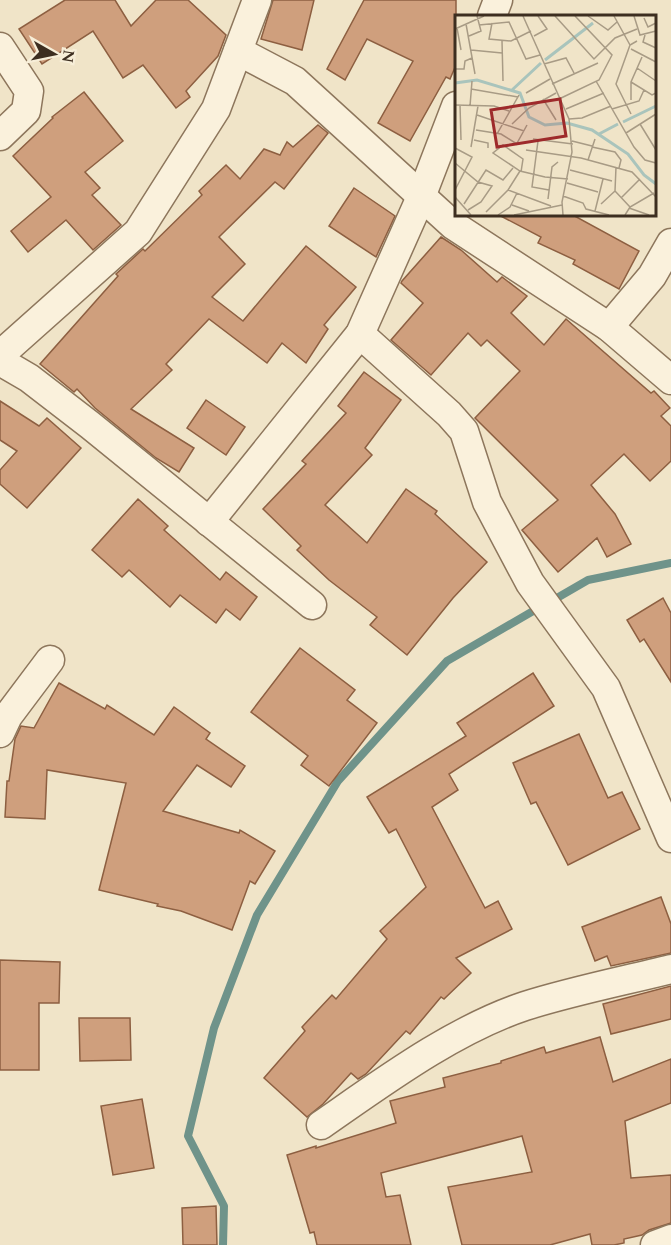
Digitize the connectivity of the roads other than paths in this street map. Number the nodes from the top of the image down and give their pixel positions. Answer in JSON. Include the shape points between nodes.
{"nodes":[{"id":1,"x":257,"y":0,"type":"edge"},
{"id":2,"x":498,"y":0,"type":"edge"},
{"id":3,"x":492,"y":15,"type":"edge"},
{"id":4,"x":0,"y":47,"type":"edge"},
{"id":5,"x":238,"y":51,"type":"junction"},
{"id":6,"x":455,"y":109,"type":"edge"},
{"id":7,"x":0,"y":136,"type":"edge"},
{"id":8,"x":421,"y":197,"type":"junction"},
{"id":9,"x":671,"y":243,"type":"edge"},
{"id":10,"x":609,"y":327,"type":"junction"},
{"id":11,"x":360,"y":334,"type":"junction"},
{"id":12,"x":0,"y":356,"type":"edge"},
{"id":13,"x":0,"y":362,"type":"edge"},
{"id":14,"x":671,"y":380,"type":"edge"},
{"id":15,"x":209,"y":522,"type":"junction"},
{"id":16,"x":312,"y":605,"type":"dead end"},
{"id":17,"x":50,"y":660,"type":"dead end"},
{"id":18,"x":0,"y":733,"type":"edge"},
{"id":19,"x":671,"y":838,"type":"edge"},
{"id":20,"x":671,"y":969,"type":"edge"},
{"id":21,"x":321,"y":1125,"type":"dead end"},
{"id":22,"x":671,"y":1239,"type":"edge"},
{"id":23,"x":655,"y":1245,"type":"edge"}],
"edges":[{"from":1,"to":5,"type":"street"},
{"from":2,"to":3,"type":"street"},
{"from":4,"to":7,"type":"street","via":[[29,91],[26,111]]},
{"from":5,"to":8,"type":"street","via":[[295,81]]},
{"from":5,"to":12,"type":"street","via":[[216,109],[138,232]]},
{"from":6,"to":8,"type":"street"},
{"from":8,"to":10,"type":"street","via":[[453,225]]},
{"from":8,"to":11,"type":"street"},
{"from":9,"to":10,"type":"street","via":[[652,276]]},
{"from":10,"to":14,"type":"street"},
{"from":11,"to":15,"type":"street"},
{"from":11,"to":19,"type":"street","via":[[464,431],[487,502],[530,583],[606,688]]},
{"from":13,"to":15,"type":"street","via":[[29,378]]},
{"from":15,"to":16,"type":"street"},
{"from":17,"to":18,"type":"street","via":[[8,716]]},
{"from":20,"to":21,"type":"street","via":[[525,1006],[470,1029],[382,1082]]},
{"from":22,"to":23,"type":"street"}]}
